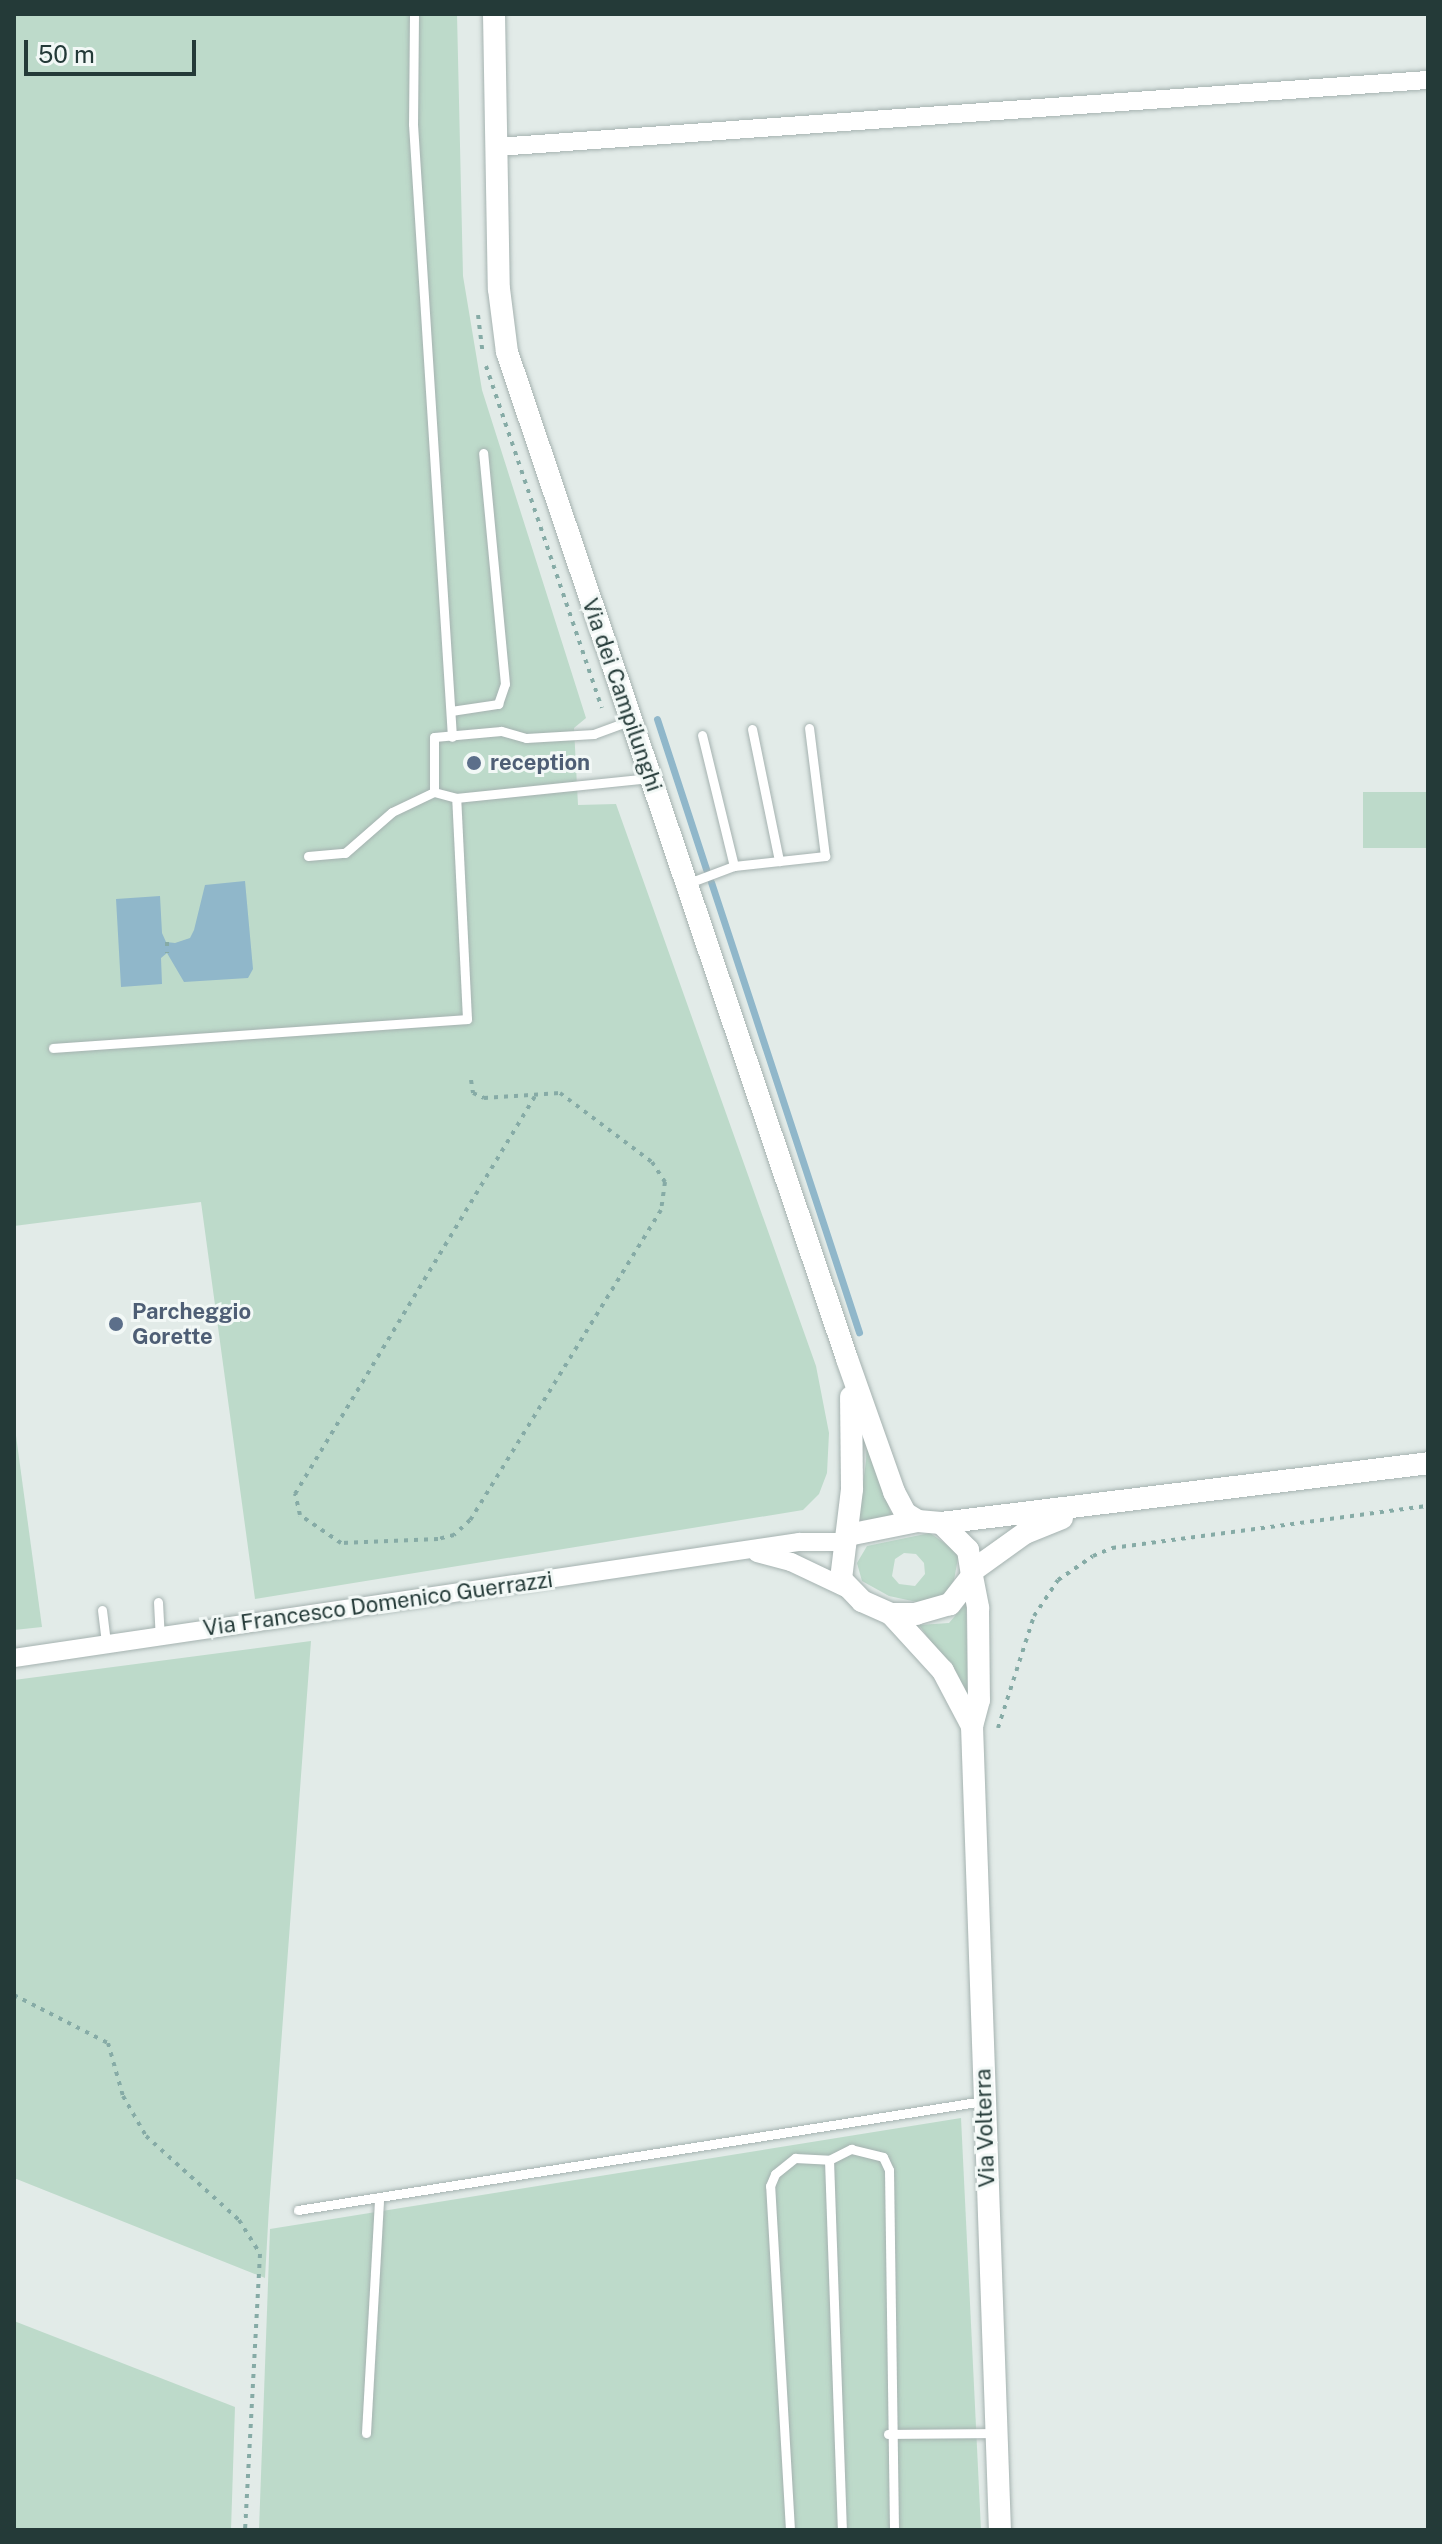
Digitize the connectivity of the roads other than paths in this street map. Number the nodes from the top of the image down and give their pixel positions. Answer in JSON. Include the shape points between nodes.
{"nodes":[{"id":1,"x":414,"y":14,"type":"edge"},
{"id":2,"x":494,"y":14,"type":"edge"},
{"id":3,"x":1428,"y":80,"type":"edge"},
{"id":4,"x":497,"y":147,"type":"junction"},
{"id":5,"x":483,"y":453,"type":"dead end"},
{"id":6,"x":451,"y":711,"type":"junction"},
{"id":7,"x":630,"y":720,"type":"junction"},
{"id":8,"x":809,"y":728,"type":"dead end"},
{"id":9,"x":752,"y":729,"type":"dead end"},
{"id":10,"x":702,"y":735,"type":"dead end"},
{"id":11,"x":452,"y":737,"type":"junction"},
{"id":12,"x":650,"y":778,"type":"junction"},
{"id":13,"x":434,"y":792,"type":"junction"},
{"id":14,"x":456,"y":798,"type":"junction"},
{"id":15,"x":308,"y":856,"type":"dead end"},
{"id":16,"x":779,"y":861,"type":"junction"},
{"id":17,"x":734,"y":866,"type":"junction"},
{"id":18,"x":686,"y":884,"type":"junction"},
{"id":19,"x":53,"y":1048,"type":"dead end"},
{"id":20,"x":847,"y":1359,"type":"junction"},
{"id":21,"x":1428,"y":1463,"type":"edge"},
{"id":22,"x":1082,"y":1510,"type":"junction"},
{"id":23,"x":930,"y":1522,"type":"junction"},
{"id":24,"x":847,"y":1538,"type":"junction"},
{"id":25,"x":742,"y":1551,"type":"junction"},
{"id":26,"x":997,"y":1556,"type":"junction"},
{"id":27,"x":972,"y":1573,"type":"junction"},
{"id":28,"x":850,"y":1590,"type":"junction"},
{"id":29,"x":158,"y":1602,"type":"dead end"},
{"id":30,"x":978,"y":1608,"type":"junction"},
{"id":31,"x":102,"y":1610,"type":"dead end"},
{"id":32,"x":891,"y":1614,"type":"junction"},
{"id":33,"x":160,"y":1636,"type":"junction"},
{"id":34,"x":106,"y":1644,"type":"junction"},
{"id":35,"x":14,"y":1658,"type":"edge"},
{"id":36,"x":972,"y":1726,"type":"junction"},
{"id":37,"x":983,"y":2101,"type":"junction"},
{"id":38,"x":829,"y":2160,"type":"junction"},
{"id":39,"x":379,"y":2197,"type":"junction"},
{"id":40,"x":298,"y":2210,"type":"dead end"},
{"id":41,"x":366,"y":2433,"type":"dead end"},
{"id":42,"x":996,"y":2433,"type":"junction"},
{"id":43,"x":889,"y":2434,"type":"junction"},
{"id":44,"x":790,"y":2530,"type":"edge"},
{"id":45,"x":842,"y":2530,"type":"edge"},
{"id":46,"x":894,"y":2530,"type":"edge"},
{"id":47,"x":1000,"y":2530,"type":"edge"}],
"edges":[{"from":1,"to":6,"type":"lane","via":[[413,124]]},
{"from":2,"to":4,"type":"street","name":"Via dei Campilunghi"},
{"from":3,"to":4,"type":"street"},
{"from":4,"to":7,"type":"street","name":"Via dei Campilunghi","via":[[499,289],[507,352]]},
{"from":5,"to":6,"type":"lane","via":[[505,684],[498,704]]},
{"from":6,"to":11,"type":"lane"},
{"from":7,"to":11,"type":"lane","via":[[594,734],[526,738],[501,731]]},
{"from":7,"to":12,"type":"street","name":"Via dei Campilunghi"},
{"from":8,"to":16,"type":"lane","via":[[825,856]]},
{"from":9,"to":16,"type":"lane"},
{"from":10,"to":17,"type":"lane"},
{"from":11,"to":13,"type":"lane","via":[[434,737]]},
{"from":12,"to":14,"type":"lane"},
{"from":12,"to":18,"type":"street","name":"Via dei Campilunghi"},
{"from":13,"to":14,"type":"lane"},
{"from":13,"to":15,"type":"lane","via":[[392,812],[345,853]]},
{"from":14,"to":19,"type":"lane","via":[[467,1019]]},
{"from":16,"to":17,"type":"lane"},
{"from":17,"to":18,"type":"lane"},
{"from":18,"to":20,"type":"street","name":"Via dei Campilunghi"},
{"from":20,"to":23,"type":"street","name":"Via dei Campilunghi","via":[[894,1492],[905,1513]]},
{"from":20,"to":24,"type":"street","name":"Via dei Campilunghi","via":[[855,1437]]},
{"from":21,"to":22,"type":"street"},
{"from":22,"to":23,"type":"street"},
{"from":22,"to":26,"type":"street","via":[[1025,1533]]},
{"from":23,"to":24,"type":"street"},
{"from":23,"to":27,"type":"street","via":[[963,1542]]},
{"from":24,"to":25,"type":"street","name":"Via Francesco Domenico Guerrazzi"},
{"from":24,"to":28,"type":"street","via":[[841,1579]]},
{"from":25,"to":28,"type":"street","name":"Via Francesco Domenico Guerrazzi","via":[[791,1562]]},
{"from":25,"to":33,"type":"street","name":"Via Francesco Domenico Guerrazzi"},
{"from":26,"to":27,"type":"street"},
{"from":26,"to":30,"type":"street"},
{"from":27,"to":30,"type":"street","name":"Via Volterra"},
{"from":27,"to":32,"type":"street","via":[[963,1592],[935,1612]]},
{"from":28,"to":32,"type":"street"},
{"from":29,"to":33,"type":"lane"},
{"from":30,"to":36,"type":"street","name":"Via Volterra","via":[[979,1700]]},
{"from":31,"to":34,"type":"lane"},
{"from":32,"to":36,"type":"street","name":"Via Volterra","via":[[943,1671]]},
{"from":33,"to":34,"type":"street","name":"Via Francesco Domenico Guerrazzi"},
{"from":34,"to":35,"type":"street","name":"Via Francesco Domenico Guerrazzi"},
{"from":36,"to":37,"type":"street","name":"Via Volterra"},
{"from":37,"to":39,"type":"lane"},
{"from":37,"to":42,"type":"street","name":"Via Volterra"},
{"from":38,"to":43,"type":"lane","via":[[851,2149],[871,2151],[883,2157],[889,2170]]},
{"from":38,"to":44,"type":"lane","via":[[795,2158],[775,2174],[770,2186]]},
{"from":38,"to":45,"type":"lane"},
{"from":39,"to":40,"type":"lane"},
{"from":39,"to":41,"type":"lane"},
{"from":42,"to":43,"type":"lane"},
{"from":42,"to":47,"type":"street","name":"Via Volterra"},
{"from":43,"to":46,"type":"lane"}]}
